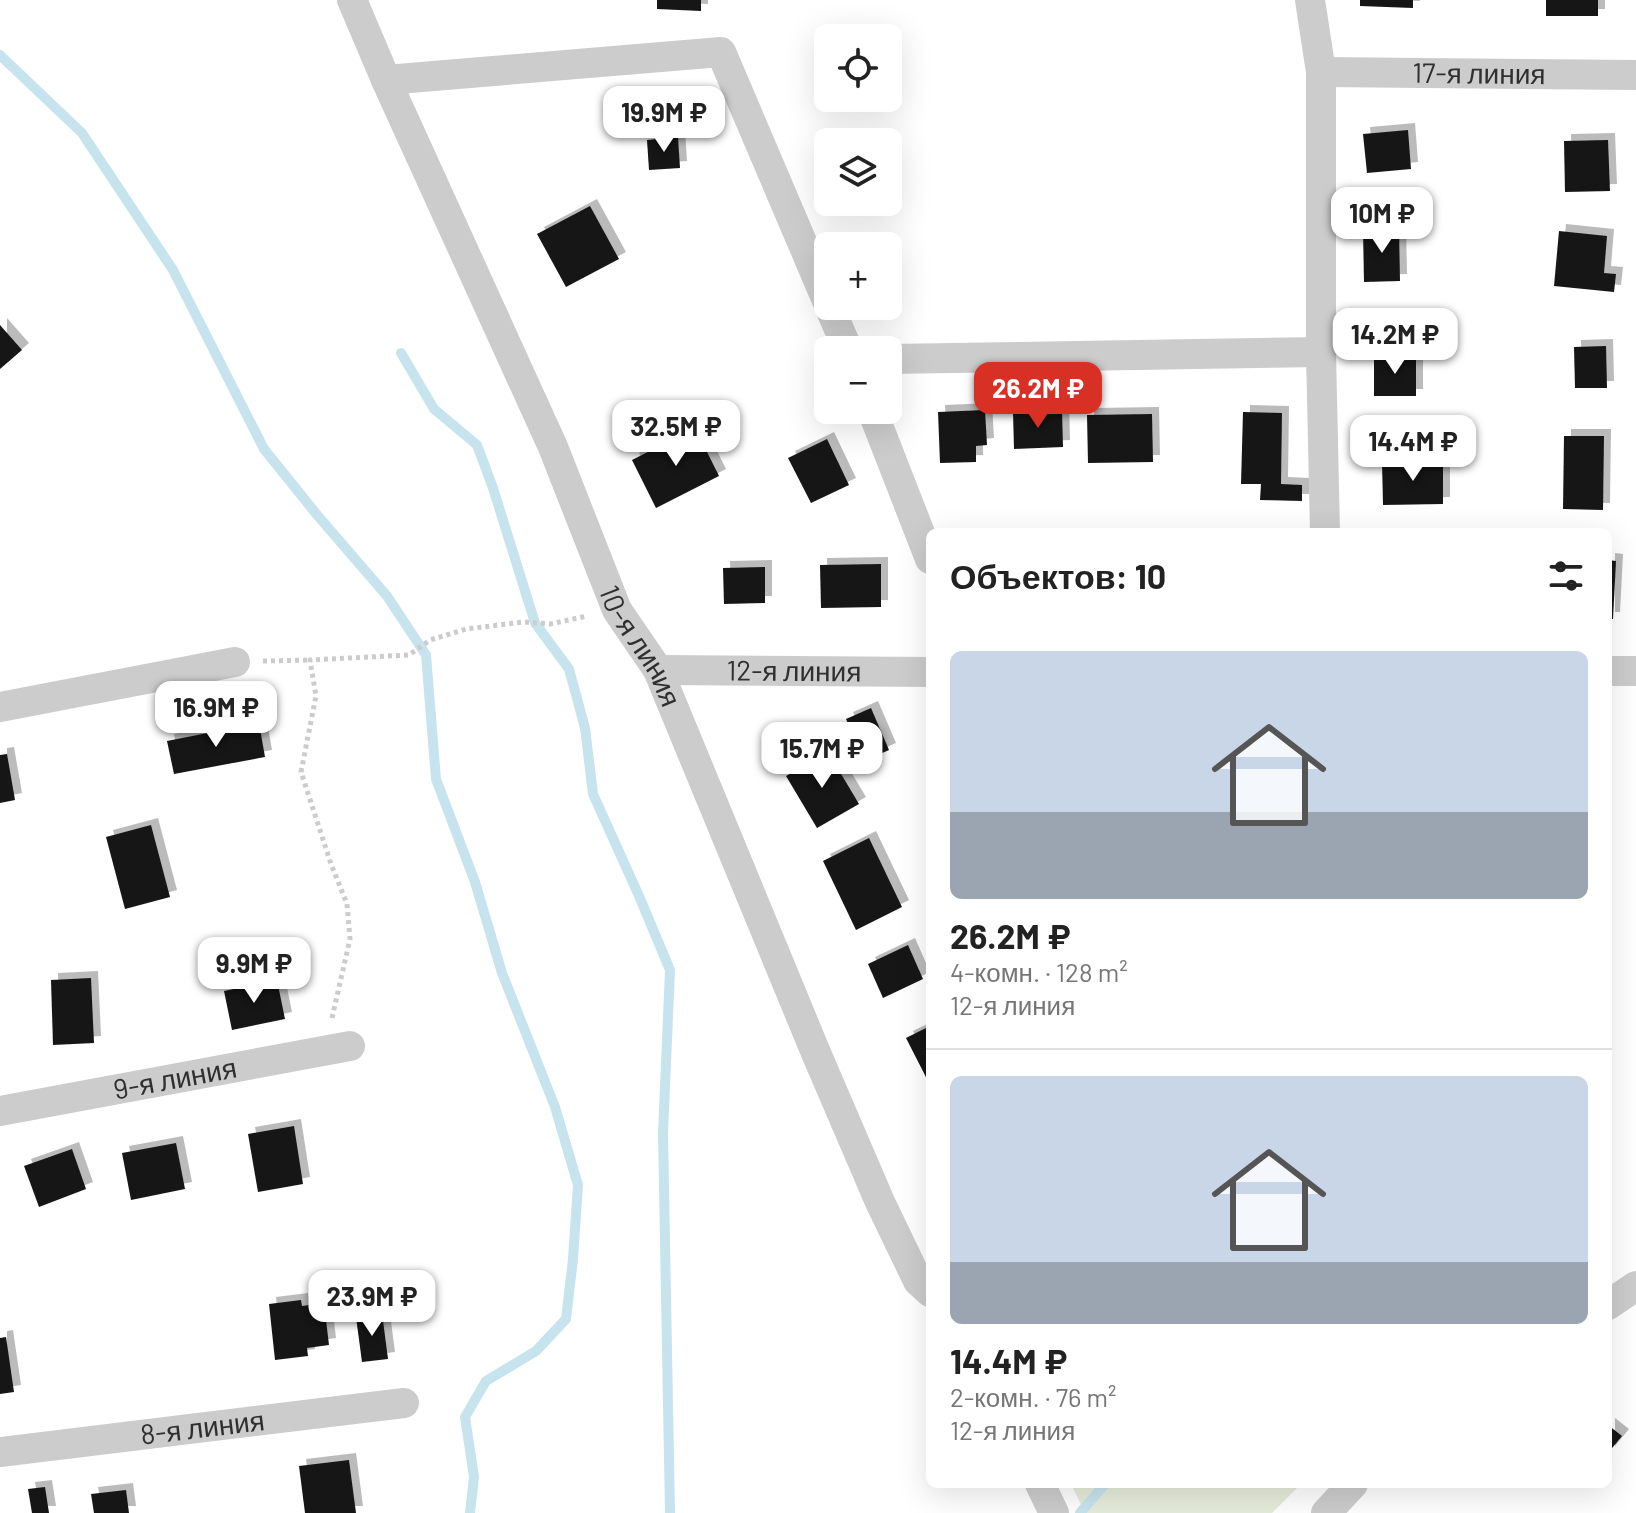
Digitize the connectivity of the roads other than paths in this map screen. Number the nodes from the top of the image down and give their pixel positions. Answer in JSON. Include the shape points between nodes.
{"nodes":[{"id":1,"x":352,"y":0,"type":"edge"},
{"id":2,"x":1310,"y":0,"type":"edge"},
{"id":3,"x":1321,"y":72,"type":"junction"},
{"id":4,"x":1636,"y":75,"type":"edge"},
{"id":5,"x":386,"y":80,"type":"junction"},
{"id":6,"x":814,"y":270,"type":"edge"},
{"id":7,"x":1321,"y":352,"type":"junction"},
{"id":8,"x":902,"y":359,"type":"edge"},
{"id":9,"x":877,"y":424,"type":"edge"},
{"id":10,"x":1325,"y":528,"type":"edge"},
{"id":11,"x":926,"y":549,"type":"edge"},
{"id":12,"x":235,"y":662,"type":"road end"},
{"id":13,"x":658,"y":670,"type":"junction"},
{"id":14,"x":1612,"y":671,"type":"edge"},
{"id":15,"x":1636,"y":671,"type":"edge"},
{"id":16,"x":926,"y":672,"type":"edge"},
{"id":17,"x":0,"y":707,"type":"edge"},
{"id":18,"x":350,"y":1046,"type":"dead end"},
{"id":19,"x":0,"y":1111,"type":"edge"},
{"id":20,"x":1636,"y":1286,"type":"edge"},
{"id":21,"x":926,"y":1288,"type":"edge"},
{"id":22,"x":1612,"y":1302,"type":"edge"},
{"id":23,"x":404,"y":1403,"type":"dead end"},
{"id":24,"x":0,"y":1452,"type":"edge"},
{"id":25,"x":1042,"y":1488,"type":"edge"},
{"id":26,"x":1349,"y":1488,"type":"edge"},
{"id":27,"x":1054,"y":1513,"type":"edge"},
{"id":28,"x":1326,"y":1513,"type":"edge"}],
"edges":[{"from":1,"to":5,"type":"street","name":"10-я линия"},
{"from":2,"to":3,"type":"street"},
{"from":3,"to":4,"type":"street","name":"17-я линия"},
{"from":3,"to":7,"type":"street"},
{"from":5,"to":6,"type":"street","via":[[721,52]]},
{"from":5,"to":13,"type":"street","name":"10-я линия","via":[[553,447],[617,610]]},
{"from":7,"to":8,"type":"street"},
{"from":7,"to":10,"type":"street"},
{"from":9,"to":11,"type":"street"},
{"from":12,"to":17,"type":"street"},
{"from":13,"to":16,"type":"street","name":"12-я линия"},
{"from":13,"to":21,"type":"street","name":"10-я линия","via":[[874,1189]]},
{"from":14,"to":15,"type":"street"},
{"from":18,"to":19,"type":"street","name":"9-я линия"},
{"from":20,"to":22,"type":"street"},
{"from":23,"to":24,"type":"street","name":"8-я линия"},
{"from":25,"to":27,"type":"street"},
{"from":26,"to":28,"type":"street"}]}
